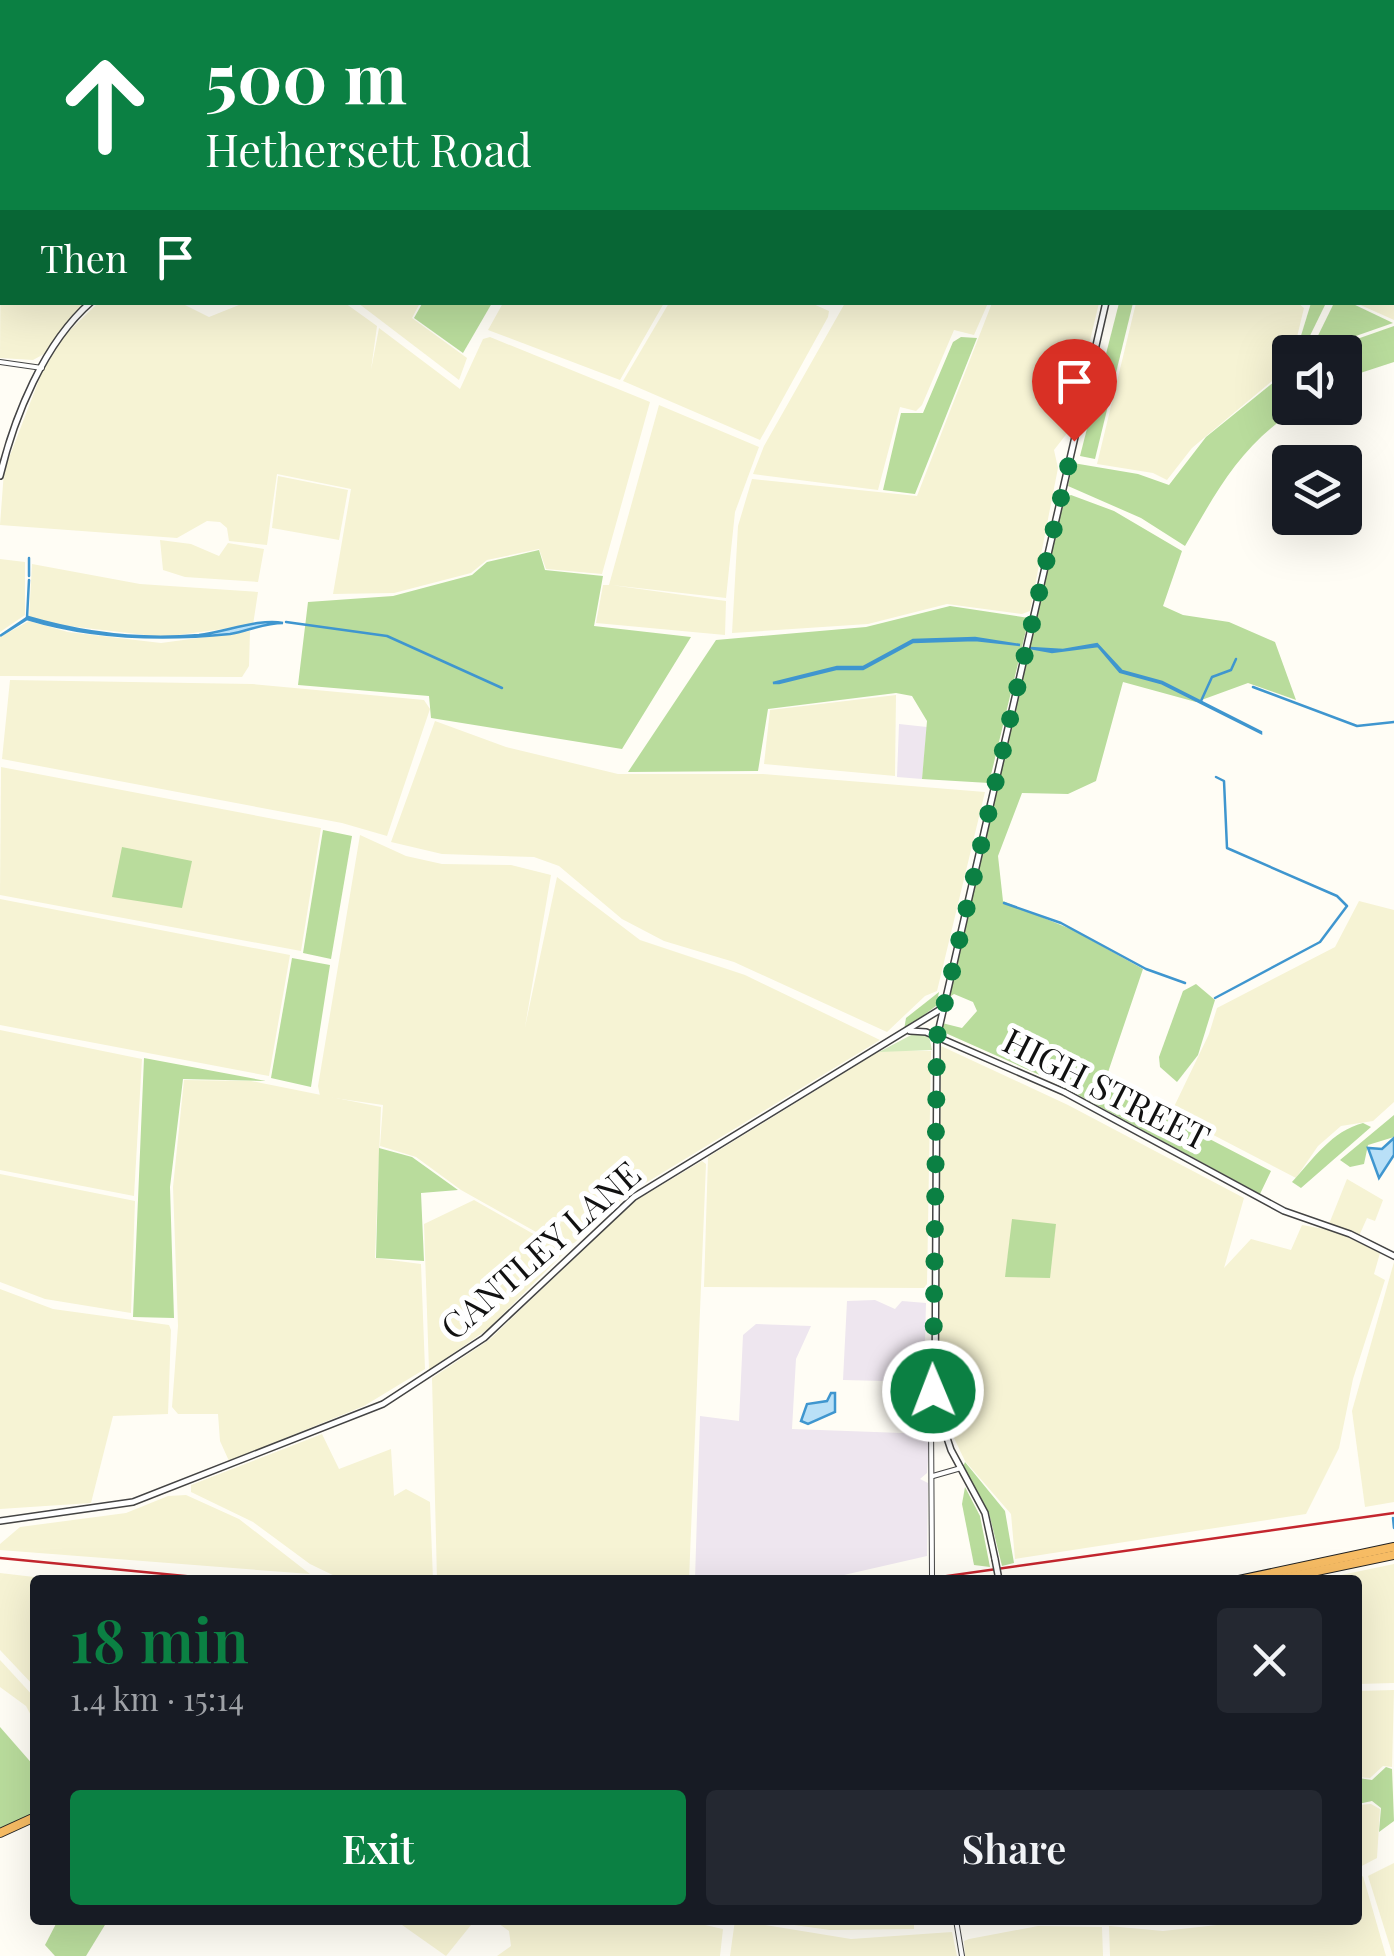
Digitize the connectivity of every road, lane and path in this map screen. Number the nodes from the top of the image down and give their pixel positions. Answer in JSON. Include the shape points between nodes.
{"nodes":[{"id":1,"x":88,"y":305,"type":"edge"},
{"id":2,"x":1105,"y":305,"type":"edge"},
{"id":3,"x":0,"y":362,"type":"edge"},
{"id":4,"x":42,"y":368,"type":"junction"},
{"id":5,"x":0,"y":476,"type":"edge"},
{"id":6,"x":942,"y":1009,"type":"junction"},
{"id":7,"x":910,"y":1030,"type":"junction"},
{"id":8,"x":937,"y":1037,"type":"junction"},
{"id":9,"x":1394,"y":1256,"type":"edge"},
{"id":10,"x":937,"y":1414,"type":"junction"},
{"id":11,"x":961,"y":1468,"type":"junction"},
{"id":12,"x":933,"y":1476,"type":"junction"},
{"id":13,"x":0,"y":1522,"type":"edge"},
{"id":14,"x":1394,"y":1547,"type":"edge"},
{"id":15,"x":1394,"y":1555,"type":"edge"},
{"id":16,"x":932,"y":1575,"type":"dead end"},
{"id":17,"x":998,"y":1575,"type":"edge"},
{"id":18,"x":1262,"y":1575,"type":"edge"},
{"id":19,"x":1298,"y":1575,"type":"edge"},
{"id":20,"x":30,"y":1822,"type":"edge"},
{"id":21,"x":0,"y":1835,"type":"edge"},
{"id":22,"x":957,"y":1925,"type":"edge"},
{"id":23,"x":962,"y":1956,"type":"edge"}],
"edges":[{"from":1,"to":4,"type":"street"},
{"from":2,"to":6,"type":"street"},
{"from":3,"to":4,"type":"street"},
{"from":4,"to":5,"type":"street"},
{"from":6,"to":7,"type":"street","name":"CANTLEY LANE"},
{"from":6,"to":8,"type":"street"},
{"from":7,"to":8,"type":"street"},
{"from":7,"to":13,"type":"street","name":"CANTLEY LANE","via":[[634,1197],[505,1320],[439,1369],[354,1418],[113,1507]]},
{"from":8,"to":9,"type":"street","name":"HIGH STREET","via":[[1064,1092],[1305,1221]]},
{"from":8,"to":10,"type":"street"},
{"from":10,"to":11,"type":"street"},
{"from":10,"to":12,"type":"street","via":[[931,1419]]},
{"from":11,"to":12,"type":"street"},
{"from":11,"to":17,"type":"street","bridge":true,"via":[[985,1513]]},
{"from":12,"to":16,"type":"street"},
{"from":14,"to":18,"type":"highway"},
{"from":15,"to":19,"type":"highway"},
{"from":20,"to":21,"type":"highway"},
{"from":22,"to":23,"type":"street"}]}
